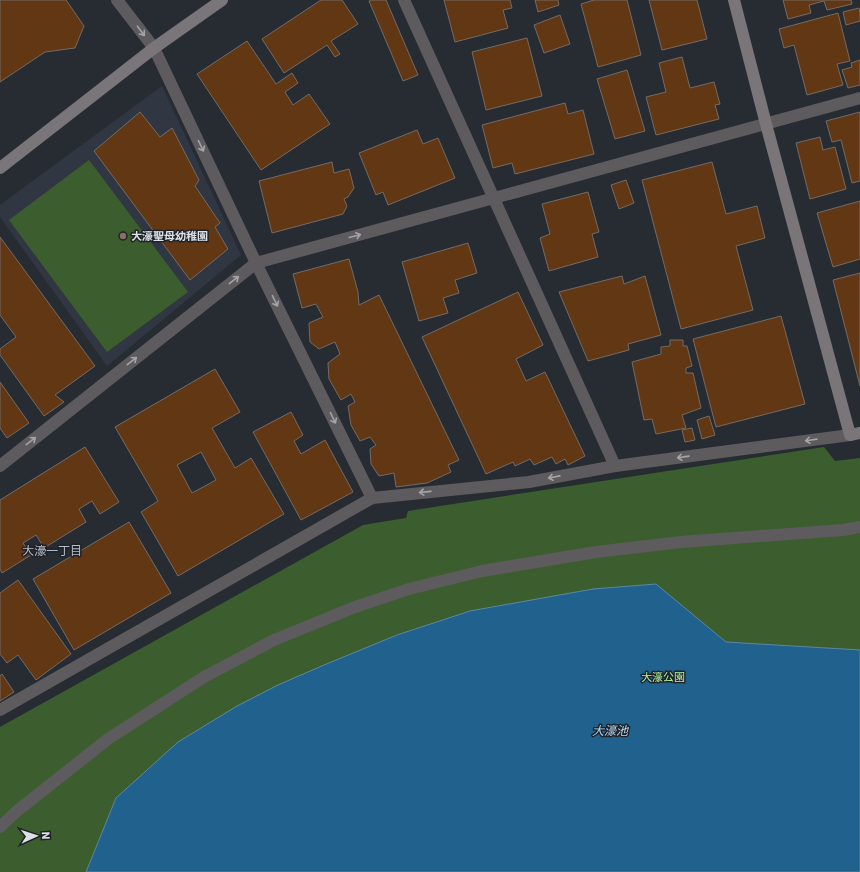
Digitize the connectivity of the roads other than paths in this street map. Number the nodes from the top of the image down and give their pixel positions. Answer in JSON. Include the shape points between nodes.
{"nodes":[{"id":1,"x":118,"y":0,"type":"edge"},
{"id":2,"x":222,"y":0,"type":"edge"},
{"id":3,"x":404,"y":0,"type":"edge"},
{"id":4,"x":734,"y":0,"type":"edge"},
{"id":5,"x":154,"y":48,"type":"junction"},
{"id":6,"x":860,"y":98,"type":"edge"},
{"id":7,"x":766,"y":124,"type":"junction"},
{"id":8,"x":0,"y":168,"type":"edge"},
{"id":9,"x":494,"y":198,"type":"junction"},
{"id":10,"x":256,"y":262,"type":"junction"},
{"id":11,"x":855,"y":434,"type":"edge"},
{"id":12,"x":0,"y":466,"type":"edge"},
{"id":13,"x":615,"y":466,"type":"junction"},
{"id":14,"x":372,"y":498,"type":"junction"},
{"id":15,"x":860,"y":527,"type":"edge"},
{"id":16,"x":0,"y":710,"type":"edge"},
{"id":17,"x":0,"y":827,"type":"edge"}],
"edges":[{"from":1,"to":5,"type":"street","one_way":true},
{"from":2,"to":5,"type":"street"},
{"from":3,"to":9,"type":"street"},
{"from":4,"to":7,"type":"street"},
{"from":5,"to":8,"type":"street"},
{"from":5,"to":10,"type":"street","one_way":true},
{"from":6,"to":7,"type":"street"},
{"from":7,"to":9,"type":"street"},
{"from":7,"to":11,"type":"street"},
{"from":10,"to":9,"type":"street","one_way":true},
{"from":9,"to":13,"type":"street"},
{"from":12,"to":10,"type":"street","one_way":true},
{"from":10,"to":14,"type":"street","one_way":true},
{"from":11,"to":13,"type":"street","one_way":true},
{"from":13,"to":14,"type":"street","one_way":true,"via":[[529,482]]},
{"from":14,"to":16,"type":"street"},
{"from":15,"to":17,"type":"street","via":[[596,552],[482,571],[409,589],[355,607],[274,640],[204,677],[108,739]]}]}
